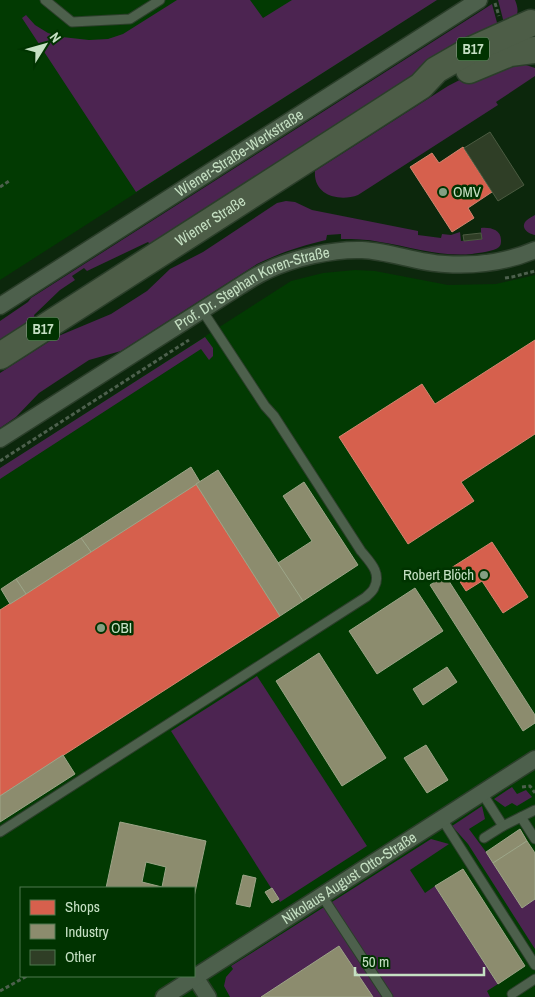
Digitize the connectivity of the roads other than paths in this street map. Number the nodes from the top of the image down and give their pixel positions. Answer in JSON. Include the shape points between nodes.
{"nodes":[{"id":1,"x":45,"y":0,"type":"edge"},
{"id":2,"x":160,"y":0,"type":"edge"},
{"id":3,"x":479,"y":0,"type":"edge"},
{"id":4,"x":534,"y":24,"type":"edge"},
{"id":5,"x":535,"y":50,"type":"edge"},
{"id":6,"x":421,"y":86,"type":"junction"},
{"id":7,"x":535,"y":250,"type":"edge"},
{"id":8,"x":0,"y":306,"type":"edge"},
{"id":9,"x":202,"y":310,"type":"junction"},
{"id":10,"x":0,"y":356,"type":"edge"},
{"id":11,"x":0,"y":439,"type":"edge"},
{"id":12,"x":535,"y":760,"type":"edge"},
{"id":13,"x":482,"y":793,"type":"junction"},
{"id":14,"x":535,"y":810,"type":"edge"},
{"id":15,"x":521,"y":817,"type":"junction"},
{"id":16,"x":442,"y":819,"type":"junction"},
{"id":17,"x":503,"y":826,"type":"junction"},
{"id":18,"x":0,"y":832,"type":"edge"},
{"id":19,"x":484,"y":838,"type":"dead end"},
{"id":20,"x":535,"y":838,"type":"edge"},
{"id":21,"x":322,"y":896,"type":"junction"},
{"id":22,"x":535,"y":964,"type":"edge"},
{"id":23,"x":195,"y":977,"type":"junction"},
{"id":24,"x":535,"y":979,"type":"edge"},
{"id":25,"x":512,"y":994,"type":"dead end"},
{"id":26,"x":164,"y":997,"type":"edge"},
{"id":27,"x":208,"y":997,"type":"edge"},
{"id":28,"x":388,"y":997,"type":"edge"}],
"edges":[{"from":1,"to":2,"type":"lane","via":[[72,22],[130,19]]},
{"from":3,"to":8,"type":"street","name":"Wiener-Straße-Werkstraße"},
{"from":4,"to":6,"type":"main road","name":"Wiener Straße","number":"B17","via":[[469,51],[436,70]]},
{"from":5,"to":6,"type":"main road","name":"Wiener Straße","number":"B17","via":[[510,53],[444,82]]},
{"from":6,"to":10,"type":"main road","name":"Wiener Straße","number":"B17"},
{"from":7,"to":9,"type":"street","name":"Prof. Dr. Stephan Koren-Straße","via":[[522,256],[485,263],[445,264],[364,250],[334,251],[266,270]]},
{"from":9,"to":11,"type":"street","name":"Prof. Dr. Stephan Koren-Straße"},
{"from":9,"to":18,"type":"lane","via":[[361,551],[374,565],[377,576],[374,588],[366,597]]},
{"from":12,"to":13,"type":"street","name":"Nikolaus August Otto-Straße"},
{"from":13,"to":16,"type":"street","name":"Nikolaus August Otto-Straße"},
{"from":13,"to":17,"type":"lane"},
{"from":14,"to":15,"type":"lane"},
{"from":15,"to":17,"type":"lane"},
{"from":15,"to":20,"type":"lane"},
{"from":16,"to":21,"type":"street","name":"Nikolaus August Otto-Straße"},
{"from":16,"to":22,"type":"lane"},
{"from":17,"to":19,"type":"lane"},
{"from":21,"to":23,"type":"street","name":"Nikolaus August Otto-Straße"},
{"from":21,"to":28,"type":"lane"},
{"from":23,"to":26,"type":"street","name":"Nikolaus August Otto-Straße"},
{"from":23,"to":27,"type":"street"},
{"from":24,"to":25,"type":"lane"}]}
